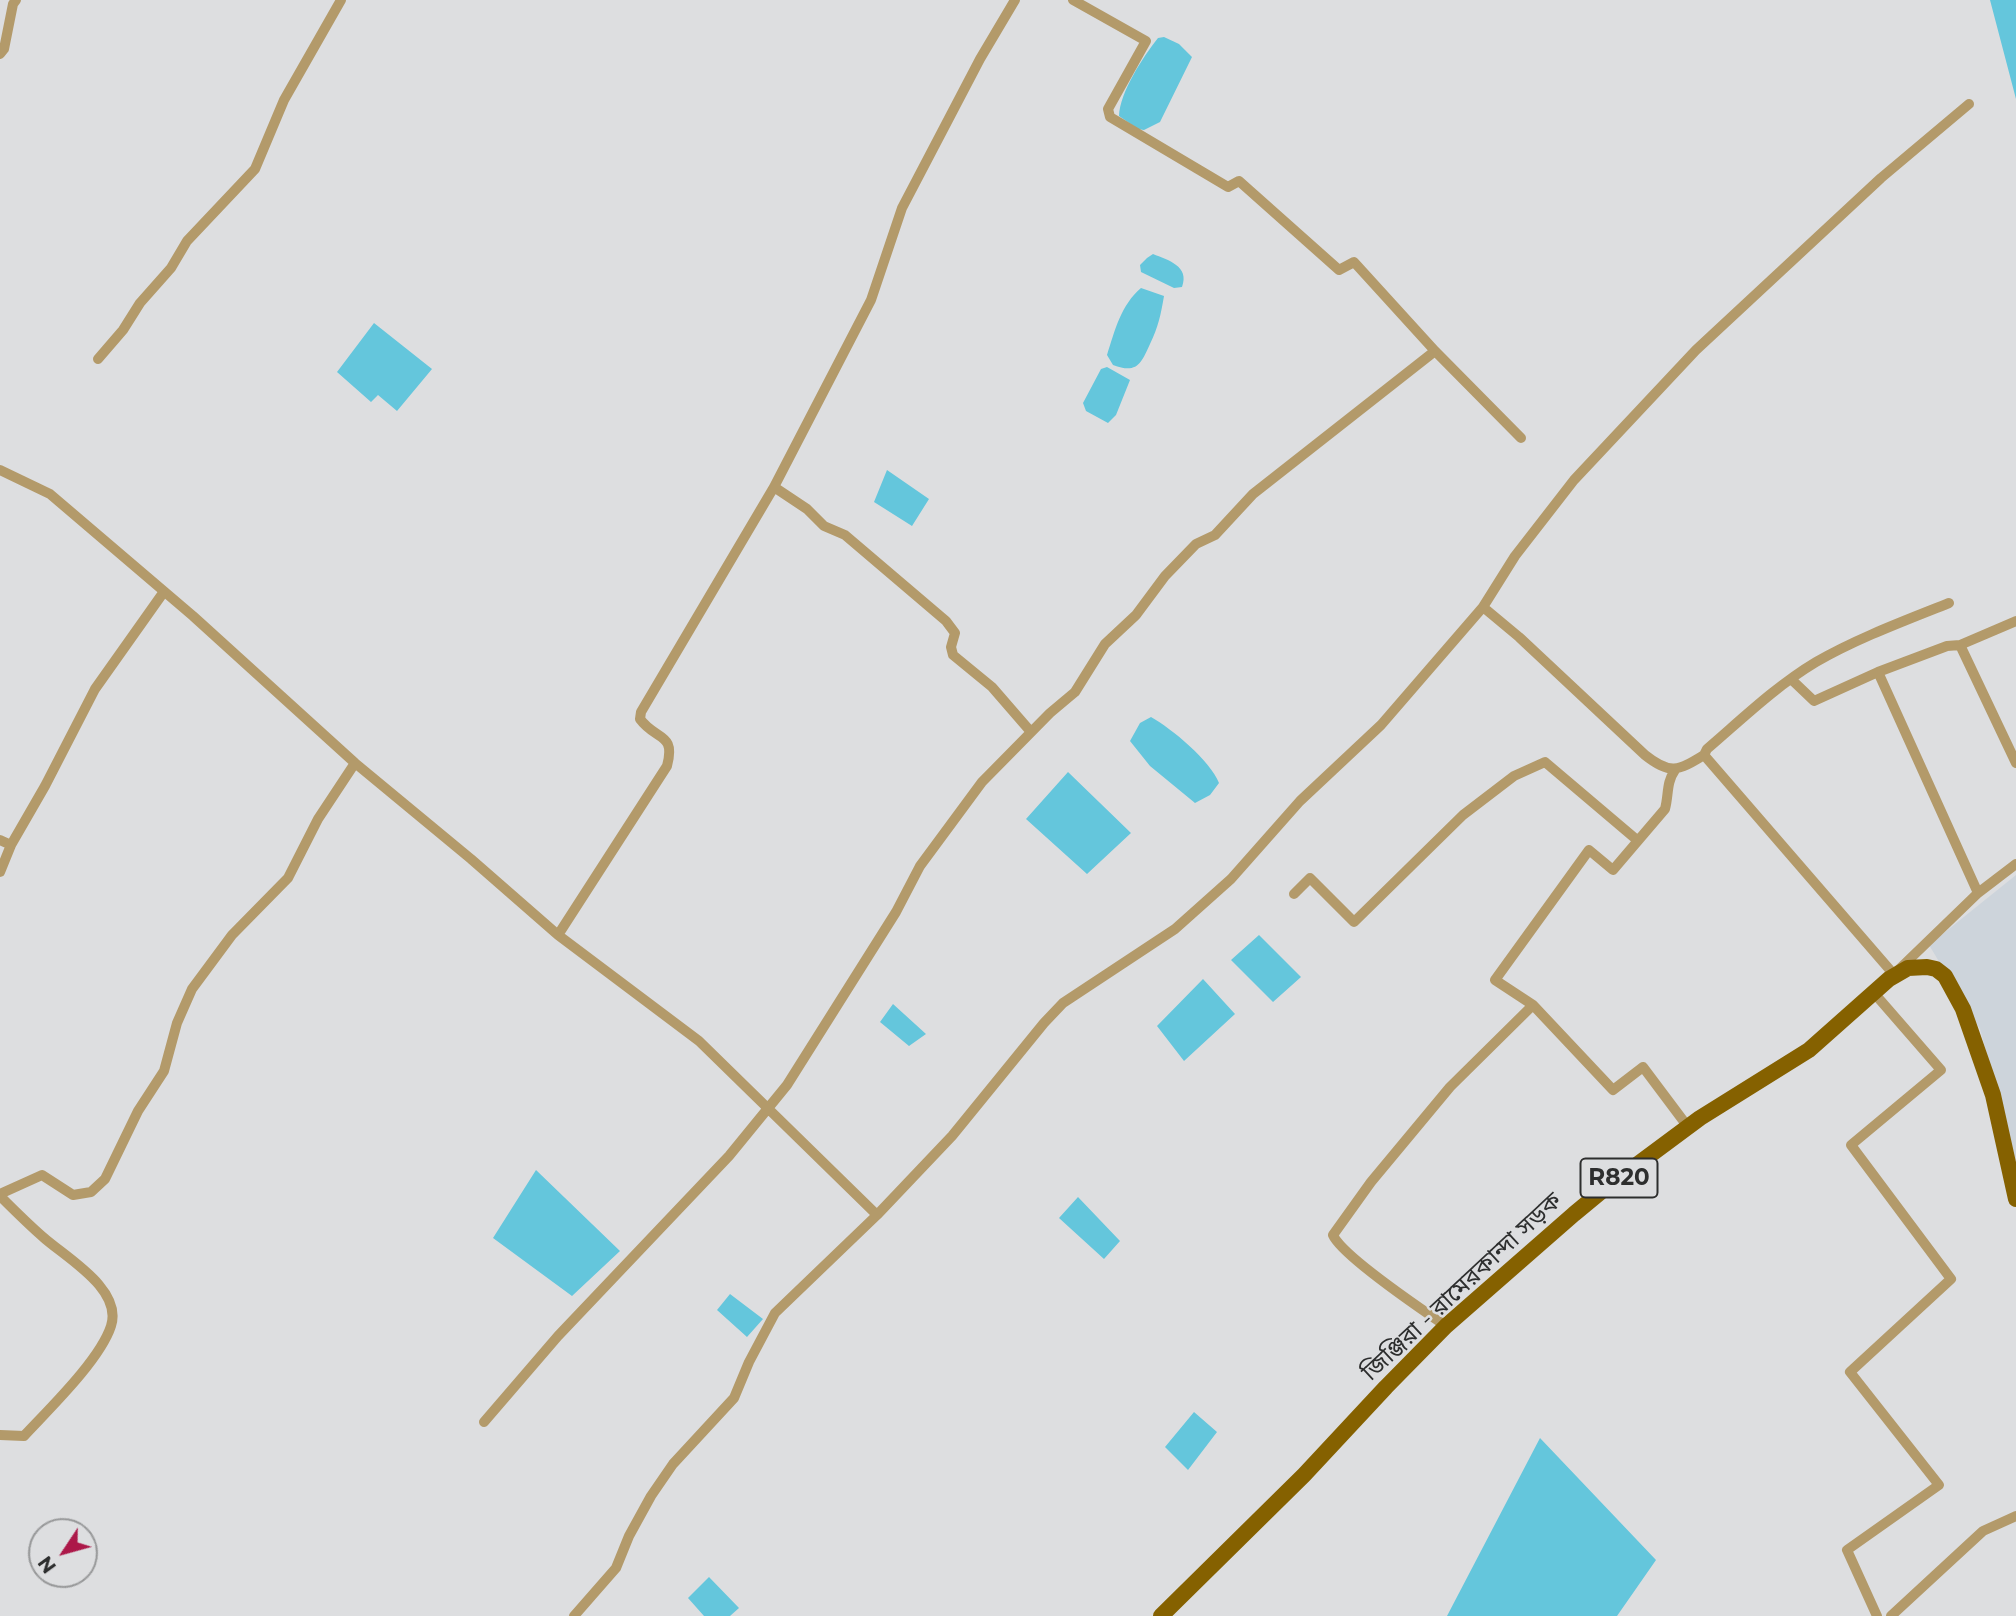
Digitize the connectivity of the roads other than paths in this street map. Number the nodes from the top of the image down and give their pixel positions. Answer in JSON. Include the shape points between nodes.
{"nodes":[{"id":1,"x":16,"y":0,"type":"edge"},
{"id":2,"x":341,"y":0,"type":"edge"},
{"id":3,"x":1015,"y":0,"type":"edge"},
{"id":4,"x":1073,"y":0,"type":"edge"},
{"id":5,"x":0,"y":54,"type":"edge"},
{"id":6,"x":1969,"y":104,"type":"dead end"},
{"id":7,"x":1435,"y":351,"type":"junction"},
{"id":8,"x":98,"y":359,"type":"dead end"},
{"id":9,"x":1521,"y":438,"type":"dead end"},
{"id":10,"x":0,"y":470,"type":"edge"},
{"id":11,"x":774,"y":486,"type":"junction"},
{"id":12,"x":163,"y":593,"type":"junction"},
{"id":13,"x":1949,"y":603,"type":"dead end"},
{"id":14,"x":1483,"y":607,"type":"junction"},
{"id":15,"x":2016,"y":621,"type":"edge"},
{"id":16,"x":1960,"y":645,"type":"junction"},
{"id":17,"x":1878,"y":672,"type":"junction"},
{"id":18,"x":1792,"y":680,"type":"junction"},
{"id":19,"x":1031,"y":732,"type":"junction"},
{"id":20,"x":1704,"y":755,"type":"junction"},
{"id":21,"x":355,"y":762,"type":"junction"},
{"id":22,"x":2016,"y":763,"type":"edge"},
{"id":23,"x":1675,"y":770,"type":"junction"},
{"id":24,"x":0,"y":840,"type":"edge"},
{"id":25,"x":1636,"y":841,"type":"junction"},
{"id":26,"x":10,"y":845,"type":"junction"},
{"id":27,"x":2016,"y":864,"type":"edge"},
{"id":28,"x":0,"y":872,"type":"edge"},
{"id":29,"x":1978,"y":893,"type":"junction"},
{"id":30,"x":1294,"y":894,"type":"dead end"},
{"id":31,"x":558,"y":935,"type":"junction"},
{"id":32,"x":1889,"y":979,"type":"junction"},
{"id":33,"x":1874,"y":993,"type":"junction"},
{"id":34,"x":1533,"y":1005,"type":"junction"},
{"id":35,"x":1688,"y":1127,"type":"junction"},
{"id":36,"x":0,"y":1195,"type":"edge"},
{"id":37,"x":2016,"y":1199,"type":"edge"},
{"id":38,"x":877,"y":1215,"type":"junction"},
{"id":39,"x":1446,"y":1326,"type":"junction"},
{"id":40,"x":484,"y":1422,"type":"dead end"},
{"id":41,"x":0,"y":1436,"type":"edge"},
{"id":42,"x":2016,"y":1516,"type":"edge"},
{"id":43,"x":574,"y":1616,"type":"edge"},
{"id":44,"x":1161,"y":1616,"type":"edge"},
{"id":45,"x":1877,"y":1616,"type":"edge"},
{"id":46,"x":1891,"y":1616,"type":"edge"}],
"edges":[{"from":1,"to":5,"type":"street"},
{"from":2,"to":8,"type":"street","via":[[284,100],[255,169],[187,241]]},
{"from":3,"to":11,"type":"street","via":[[902,208],[871,300]]},
{"from":4,"to":7,"type":"street","via":[[1146,41],[1108,109],[1110,117],[1228,187],[1239,181],[1339,270],[1354,262]]},
{"from":6,"to":14,"type":"street","via":[[1871,187],[1696,350],[1574,480],[1515,556]]},
{"from":7,"to":9,"type":"street"},
{"from":7,"to":19,"type":"street","via":[[1253,494],[1215,535],[1196,544],[1105,644],[1075,692]]},
{"from":10,"to":12,"type":"street","via":[[50,494]]},
{"from":11,"to":19,"type":"street","via":[[824,526],[845,535],[946,621],[955,633],[953,654],[992,687]]},
{"from":11,"to":31,"type":"street","via":[[641,712],[644,724],[669,743],[667,766]]},
{"from":12,"to":21,"type":"street"},
{"from":12,"to":26,"type":"street","via":[[95,689]]},
{"from":13,"to":18,"type":"street","via":[[1864,638]]},
{"from":14,"to":23,"type":"street","via":[[1644,755],[1661,768]]},
{"from":14,"to":38,"type":"street","via":[[1381,725],[1300,801],[1231,879],[1175,929],[1063,1003],[952,1136]]},
{"from":15,"to":16,"type":"street"},
{"from":16,"to":17,"type":"street"},
{"from":16,"to":22,"type":"street"},
{"from":17,"to":18,"type":"street","via":[[1814,701]]},
{"from":17,"to":29,"type":"street"},
{"from":18,"to":20,"type":"street","via":[[1763,700]]},
{"from":19,"to":40,"type":"street","via":[[982,782],[920,866],[787,1085],[729,1156],[558,1336]]},
{"from":20,"to":23,"type":"street"},
{"from":20,"to":32,"type":"street","via":[[1890,970]]},
{"from":21,"to":31,"type":"street"},
{"from":21,"to":36,"type":"street","via":[[318,819],[288,878],[232,935],[192,989],[164,1071],[138,1111],[105,1179],[91,1192],[74,1195],[42,1175]]},
{"from":23,"to":25,"type":"street","via":[[1667,786],[1665,809]]},
{"from":24,"to":26,"type":"street"},
{"from":25,"to":30,"type":"street","via":[[1545,762],[1514,776],[1462,816],[1354,922],[1310,878]]},
{"from":25,"to":34,"type":"street","via":[[1613,870],[1589,850],[1495,980]]},
{"from":26,"to":28,"type":"street"},
{"from":27,"to":29,"type":"street"},
{"from":29,"to":32,"type":"street"},
{"from":31,"to":38,"type":"street","via":[[699,1041]]},
{"from":32,"to":33,"type":"main road","name":"জিঞ্জিরা - রামেরকান্দা সড়ক","number":"R820"},
{"from":32,"to":37,"type":"main road","name":"জিঞ্জিরা - রামেরকান্দা সড়ক","number":"R820","via":[[1908,968],[1927,967],[1945,975],[1951,985],[1964,1009],[1993,1095]]},
{"from":33,"to":35,"type":"main road","name":"জিঞ্জিরা - রামেরকান্দা সড়ক","number":"R820","via":[[1809,1050]]},
{"from":33,"to":45,"type":"street","via":[[1941,1070],[1851,1145],[1951,1279],[1850,1372],[1939,1485],[1847,1550]]},
{"from":34,"to":35,"type":"street","via":[[1613,1090],[1643,1067]]},
{"from":34,"to":39,"type":"street","via":[[1450,1087],[1333,1235],[1337,1244]]},
{"from":35,"to":39,"type":"main road","name":"জিঞ্জিরা - রামেরকান্দা সড়ক","number":"R820","via":[[1603,1190]]},
{"from":36,"to":41,"type":"street","via":[[106,1294],[112,1325],[79,1376],[24,1436]]},
{"from":38,"to":43,"type":"street","via":[[775,1313],[734,1398],[673,1464],[629,1536],[616,1568]]},
{"from":39,"to":44,"type":"main road","name":"জিঞ্জিরা - রামেরকান্দা সড়ক","number":"R820"},
{"from":42,"to":46,"type":"street","via":[[1983,1531]]}]}
